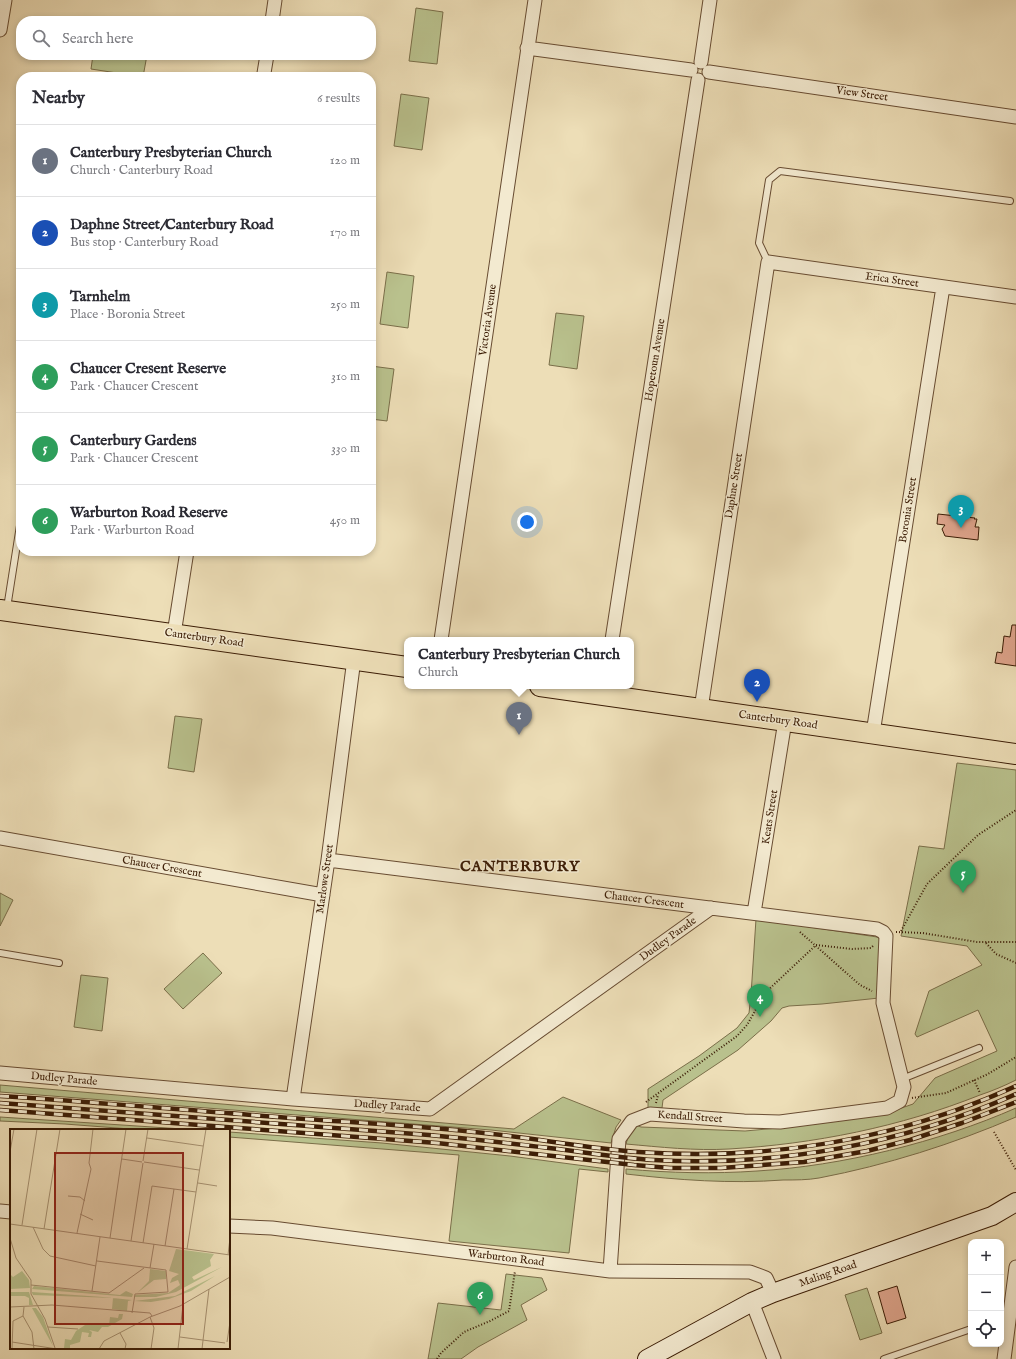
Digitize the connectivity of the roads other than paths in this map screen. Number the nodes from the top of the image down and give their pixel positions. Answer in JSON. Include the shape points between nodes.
{"nodes":[{"id":1,"x":5,"y":0,"type":"edge"},
{"id":2,"x":275,"y":0,"type":"edge"},
{"id":3,"x":535,"y":0,"type":"edge"},
{"id":4,"x":710,"y":0,"type":"edge"},
{"id":5,"x":273,"y":16,"type":"edge"},
{"id":6,"x":0,"y":30,"type":"edge"},
{"id":7,"x":527,"y":48,"type":"junction"},
{"id":8,"x":266,"y":60,"type":"edge"},
{"id":9,"x":696,"y":70,"type":"junction"},
{"id":10,"x":264,"y":72,"type":"edge"},
{"id":11,"x":1016,"y":117,"type":"edge"},
{"id":12,"x":1010,"y":201,"type":"dead end"},
{"id":13,"x":768,"y":262,"type":"junction"},
{"id":14,"x":942,"y":287,"type":"junction"},
{"id":15,"x":1016,"y":296,"type":"edge"},
{"id":16,"x":16,"y":545,"type":"edge"},
{"id":17,"x":186,"y":556,"type":"edge"},
{"id":18,"x":3,"y":611,"type":"edge"},
{"id":19,"x":174,"y":634,"type":"junction"},
{"id":20,"x":441,"y":637,"type":"edge"},
{"id":21,"x":612,"y":637,"type":"edge"},
{"id":22,"x":354,"y":660,"type":"junction"},
{"id":23,"x":404,"y":667,"type":"edge"},
{"id":24,"x":578,"y":689,"type":"edge"},
{"id":25,"x":604,"y":691,"type":"edge"},
{"id":26,"x":701,"y":709,"type":"junction"},
{"id":27,"x":785,"y":721,"type":"junction"},
{"id":28,"x":873,"y":733,"type":"junction"},
{"id":29,"x":1016,"y":754,"type":"edge"},
{"id":30,"x":0,"y":838,"type":"edge"},
{"id":31,"x":328,"y":860,"type":"junction"},
{"id":32,"x":323,"y":895,"type":"junction"},
{"id":33,"x":711,"y":908,"type":"junction"},
{"id":34,"x":754,"y":913,"type":"junction"},
{"id":35,"x":0,"y":953,"type":"edge"},
{"id":36,"x":59,"y":963,"type":"dead end"},
{"id":37,"x":979,"y":1048,"type":"dead end"},
{"id":38,"x":0,"y":1073,"type":"edge"},
{"id":39,"x":902,"y":1079,"type":"junction"},
{"id":40,"x":293,"y":1099,"type":"junction"},
{"id":41,"x":1015,"y":1206,"type":"edge"},
{"id":42,"x":0,"y":1211,"type":"edge"},
{"id":43,"x":10,"y":1212,"type":"edge"},
{"id":44,"x":230,"y":1226,"type":"edge"},
{"id":45,"x":1016,"y":1267,"type":"edge"},
{"id":46,"x":610,"y":1271,"type":"junction"},
{"id":47,"x":773,"y":1293,"type":"junction"},
{"id":48,"x":752,"y":1302,"type":"junction"},
{"id":49,"x":1005,"y":1317,"type":"edge"},
{"id":50,"x":968,"y":1330,"type":"edge"},
{"id":51,"x":897,"y":1357,"type":"edge"},
{"id":52,"x":647,"y":1359,"type":"edge"},
{"id":53,"x":774,"y":1359,"type":"edge"},
{"id":54,"x":884,"y":1359,"type":"edge"},
{"id":55,"x":1004,"y":1359,"type":"edge"}],
"edges":[{"from":1,"to":6,"type":"street"},
{"from":2,"to":5,"type":"street"},
{"from":3,"to":7,"type":"street","name":"Victoria Avenue"},
{"from":4,"to":9,"type":"street","name":"Hopetoun Avenue"},
{"from":7,"to":9,"type":"street"},
{"from":7,"to":20,"type":"street","name":"Victoria Avenue"},
{"from":8,"to":10,"type":"street"},
{"from":9,"to":11,"type":"street","name":"View Street","via":[[705,79],[709,72]]},
{"from":9,"to":21,"type":"street","name":"Hopetoun Avenue"},
{"from":12,"to":13,"type":"lane","via":[[780,171],[769,180],[759,243]]},
{"from":13,"to":14,"type":"street","name":"Erica Street"},
{"from":13,"to":26,"type":"street","name":"Daphne Street"},
{"from":14,"to":15,"type":"street","name":"Erica Street"},
{"from":14,"to":28,"type":"street","name":"Boronia Street"},
{"from":16,"to":18,"type":"lane"},
{"from":17,"to":19,"type":"street"},
{"from":18,"to":19,"type":"main road","name":"Canterbury Road"},
{"from":19,"to":22,"type":"main road","name":"Canterbury Road"},
{"from":22,"to":23,"type":"main road","name":"Canterbury Road"},
{"from":22,"to":31,"type":"street","name":"Marlowe Street"},
{"from":24,"to":25,"type":"main road","name":"Canterbury Road"},
{"from":25,"to":26,"type":"main road","name":"Canterbury Road"},
{"from":26,"to":27,"type":"main road","name":"Canterbury Road"},
{"from":27,"to":28,"type":"main road","name":"Canterbury Road"},
{"from":27,"to":34,"type":"street","name":"Keats Street"},
{"from":28,"to":29,"type":"main road","name":"Canterbury Road"},
{"from":30,"to":32,"type":"street","name":"Chaucer Crescent"},
{"from":31,"to":32,"type":"street","name":"Marlowe Street"},
{"from":31,"to":33,"type":"street","name":"Chaucer Crescent"},
{"from":32,"to":40,"type":"street","name":"Marlowe Street"},
{"from":33,"to":34,"type":"street","name":"Chaucer Crescent"},
{"from":33,"to":40,"type":"street","name":"Dudley Parade","via":[[430,1109]]},
{"from":34,"to":39,"type":"street","name":"Chaucer Crescent","via":[[877,929],[883,932],[886,936],[883,1003]]},
{"from":35,"to":36,"type":"lane"},
{"from":37,"to":39,"type":"lane"},
{"from":38,"to":40,"type":"street","name":"Dudley Parade"},
{"from":39,"to":46,"type":"street","name":"Kendall Street","via":[[904,1086],[900,1100],[887,1108],[780,1122],[650,1114],[632,1121],[619,1139]]},
{"from":41,"to":47,"type":"street","name":"Maling Road"},
{"from":42,"to":43,"type":"street"},
{"from":44,"to":46,"type":"street","name":"Warburton Road","via":[[272,1228]]},
{"from":45,"to":49,"type":"street"},
{"from":46,"to":47,"type":"street","name":"Warburton Road","via":[[750,1272],[766,1278]]},
{"from":47,"to":48,"type":"street","name":"Maling Road"},
{"from":48,"to":52,"type":"street","name":"Maling Road"},
{"from":48,"to":53,"type":"street"},
{"from":49,"to":55,"type":"street"},
{"from":50,"to":51,"type":"lane"},
{"from":51,"to":54,"type":"lane"}]}
